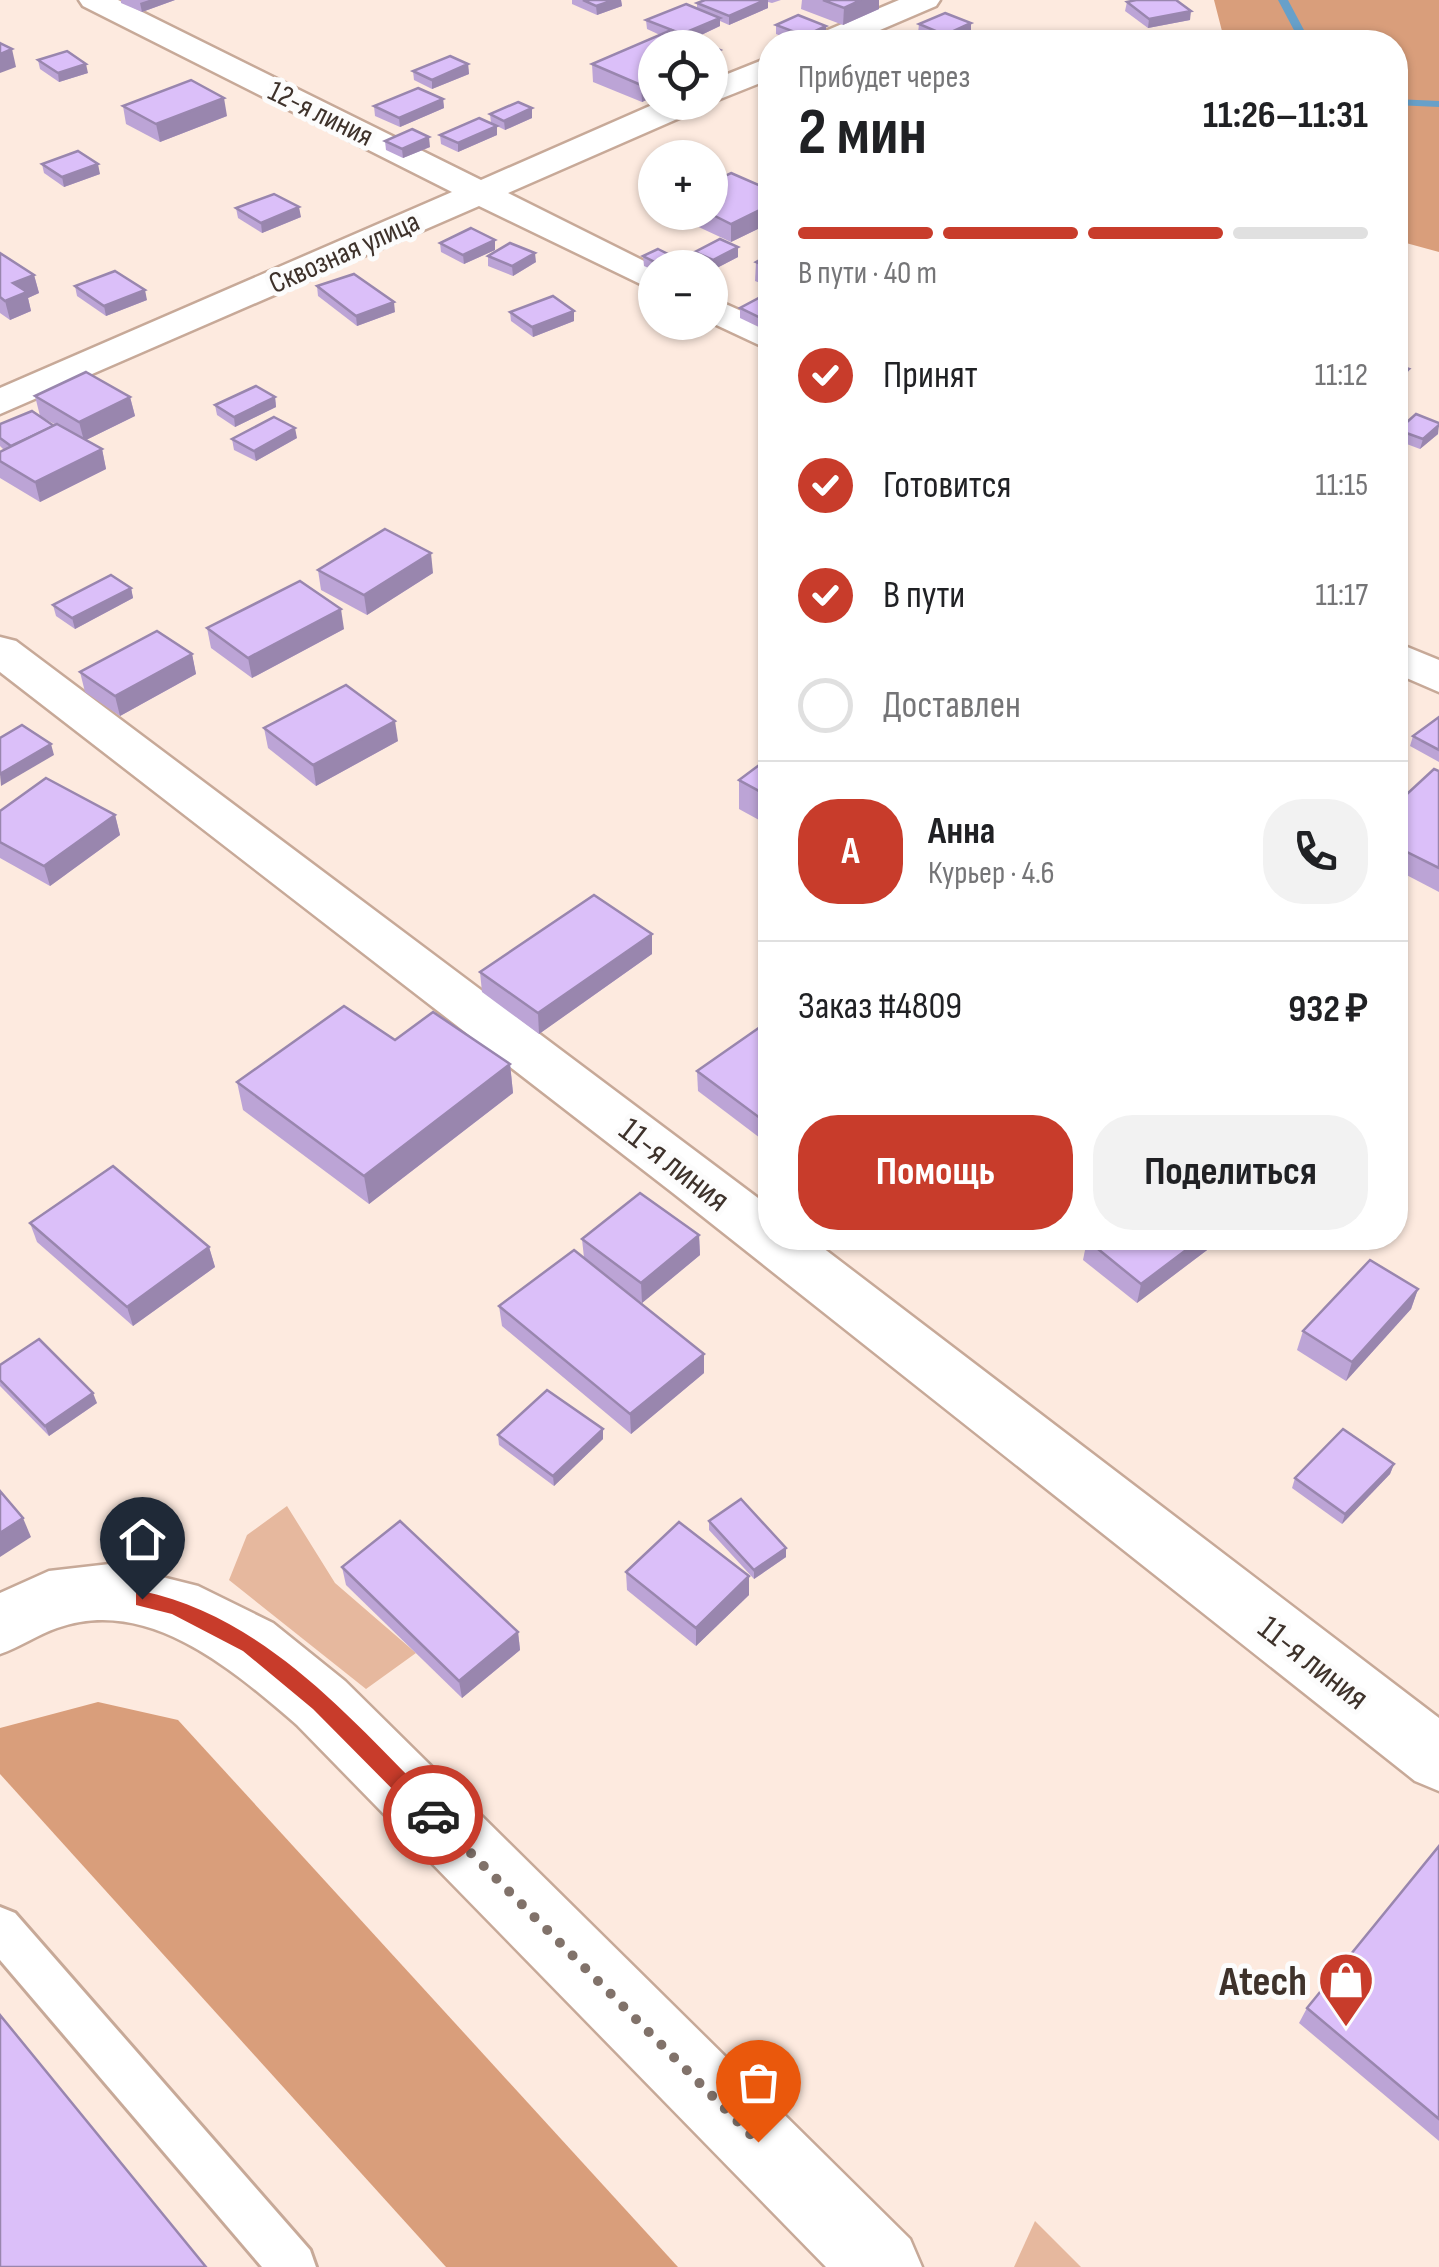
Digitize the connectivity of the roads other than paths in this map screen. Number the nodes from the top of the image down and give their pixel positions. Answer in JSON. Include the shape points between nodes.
{"nodes":[{"id":1,"x":94,"y":0,"type":"edge"},
{"id":2,"x":925,"y":0,"type":"edge"},
{"id":3,"x":855,"y":30,"type":"edge"},
{"id":4,"x":758,"y":72,"type":"edge"},
{"id":5,"x":728,"y":85,"type":"edge"},
{"id":6,"x":647,"y":120,"type":"edge"},
{"id":7,"x":481,"y":192,"type":"junction"},
{"id":8,"x":638,"y":271,"type":"edge"},
{"id":9,"x":728,"y":317,"type":"edge"},
{"id":10,"x":758,"y":333,"type":"edge"},
{"id":11,"x":0,"y":402,"type":"edge"},
{"id":12,"x":0,"y":650,"type":"edge"},
{"id":13,"x":1408,"y":662,"type":"edge"},
{"id":14,"x":1439,"y":678,"type":"edge"},
{"id":15,"x":758,"y":1228,"type":"edge"},
{"id":16,"x":786,"y":1250,"type":"edge"},
{"id":17,"x":0,"y":1624,"type":"edge"},
{"id":18,"x":1439,"y":1759,"type":"edge"},
{"id":19,"x":0,"y":1928,"type":"edge"},
{"id":20,"x":293,"y":2267,"type":"edge"},
{"id":21,"x":882,"y":2267,"type":"edge"}],
"edges":[{"from":1,"to":7,"type":"street","name":"12-я линия"},
{"from":2,"to":3,"type":"street"},
{"from":4,"to":5,"type":"street"},
{"from":6,"to":7,"type":"street","name":"Сквозная улица"},
{"from":7,"to":8,"type":"street","name":"12-я линия"},
{"from":7,"to":11,"type":"street","name":"Сквозная улица"},
{"from":9,"to":10,"type":"street"},
{"from":12,"to":15,"type":"street","name":"11-я линия"},
{"from":13,"to":14,"type":"street"},
{"from":16,"to":18,"type":"street","name":"11-я линия"},
{"from":17,"to":21,"type":"street","via":[[49,1600],[110,1592],[175,1606],[250,1644],[320,1702]]},
{"from":19,"to":20,"type":"lane"}]}
